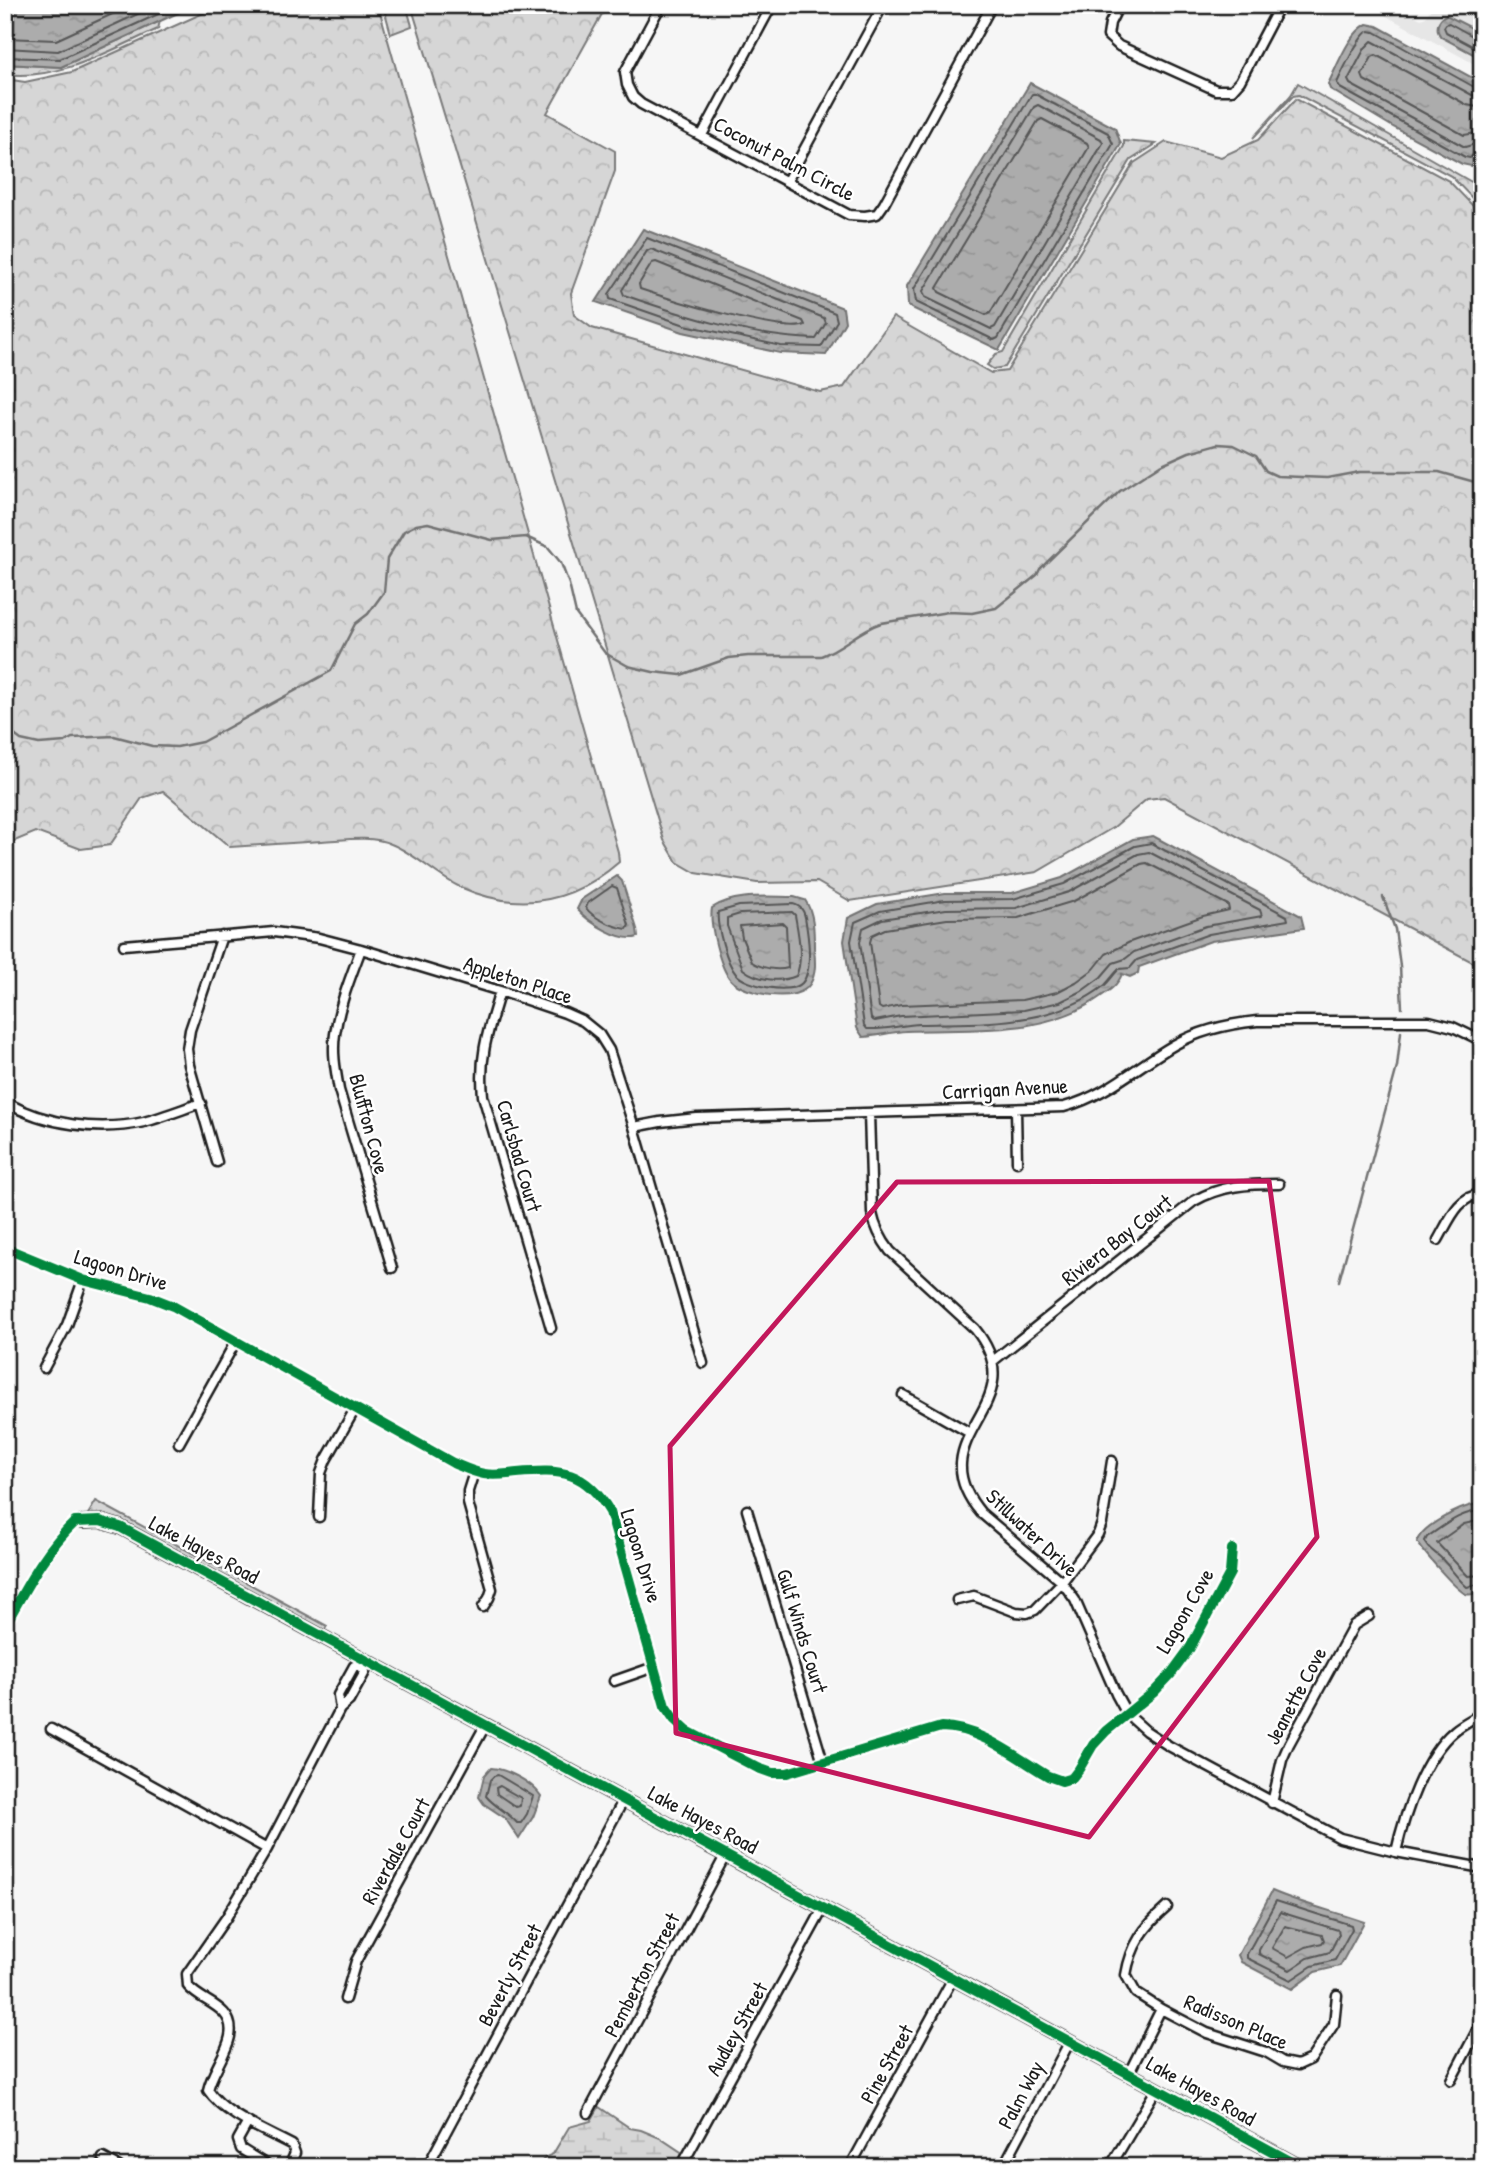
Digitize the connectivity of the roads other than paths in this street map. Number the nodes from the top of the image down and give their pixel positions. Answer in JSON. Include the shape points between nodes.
{"nodes":[{"id":1,"x":661,"y":5,"type":"edge"},
{"id":2,"x":772,"y":5,"type":"edge"},
{"id":3,"x":883,"y":5,"type":"edge"},
{"id":4,"x":992,"y":5,"type":"edge"},
{"id":5,"x":1119,"y":5,"type":"edge"},
{"id":6,"x":1280,"y":5,"type":"edge"},
{"id":7,"x":702,"y":135,"type":"junction"},
{"id":8,"x":788,"y":181,"type":"junction"},
{"id":9,"x":222,"y":936,"type":"junction"},
{"id":10,"x":124,"y":945,"type":"dead end"},
{"id":11,"x":361,"y":948,"type":"junction"},
{"id":12,"x":500,"y":992,"type":"junction"},
{"id":13,"x":1482,"y":1041,"type":"edge"},
{"id":14,"x":5,"y":1102,"type":"edge"},
{"id":15,"x":201,"y":1103,"type":"junction"},
{"id":16,"x":1016,"y":1109,"type":"junction"},
{"id":17,"x":869,"y":1113,"type":"junction"},
{"id":18,"x":634,"y":1127,"type":"junction"},
{"id":19,"x":218,"y":1162,"type":"dead end"},
{"id":20,"x":1017,"y":1162,"type":"dead end"},
{"id":21,"x":1279,"y":1184,"type":"dead end"},
{"id":22,"x":1482,"y":1195,"type":"edge"},
{"id":23,"x":1438,"y":1240,"type":"dead end"},
{"id":24,"x":5,"y":1248,"type":"edge"},
{"id":25,"x":392,"y":1268,"type":"dead end"},
{"id":26,"x":83,"y":1280,"type":"junction"},
{"id":27,"x":551,"y":1328,"type":"dead end"},
{"id":28,"x":236,"y":1341,"type":"junction"},
{"id":29,"x":993,"y":1361,"type":"junction"},
{"id":30,"x":703,"y":1363,"type":"dead end"},
{"id":31,"x":44,"y":1368,"type":"dead end"},
{"id":32,"x":903,"y":1395,"type":"dead end"},
{"id":33,"x":355,"y":1409,"type":"junction"},
{"id":34,"x":970,"y":1433,"type":"junction"},
{"id":35,"x":179,"y":1443,"type":"dead end"},
{"id":36,"x":1112,"y":1461,"type":"dead end"},
{"id":37,"x":474,"y":1472,"type":"junction"},
{"id":38,"x":747,"y":1510,"type":"dead end"},
{"id":39,"x":319,"y":1517,"type":"dead end"},
{"id":40,"x":82,"y":1522,"type":"joint"},
{"id":41,"x":1232,"y":1549,"type":"dead end"},
{"id":42,"x":1062,"y":1582,"type":"junction"},
{"id":43,"x":957,"y":1600,"type":"dead end"},
{"id":44,"x":483,"y":1607,"type":"dead end"},
{"id":45,"x":1368,"y":1616,"type":"dead end"},
{"id":46,"x":5,"y":1625,"type":"edge"},
{"id":47,"x":363,"y":1662,"type":"junction"},
{"id":48,"x":654,"y":1667,"type":"junction"},
{"id":49,"x":614,"y":1681,"type":"dead end"},
{"id":50,"x":1482,"y":1713,"type":"edge"},
{"id":51,"x":1127,"y":1714,"type":"junction"},
{"id":52,"x":486,"y":1724,"type":"junction"},
{"id":53,"x":51,"y":1729,"type":"dead end"},
{"id":54,"x":823,"y":1762,"type":"junction"},
{"id":55,"x":624,"y":1799,"type":"junction"},
{"id":56,"x":1272,"y":1803,"type":"junction"},
{"id":57,"x":267,"y":1849,"type":"junction"},
{"id":58,"x":1396,"y":1852,"type":"junction"},
{"id":59,"x":726,"y":1854,"type":"junction"},
{"id":60,"x":1482,"y":1868,"type":"edge"},
{"id":61,"x":1167,"y":1907,"type":"dead end"},
{"id":62,"x":824,"y":1908,"type":"junction"},
{"id":63,"x":953,"y":1978,"type":"junction"},
{"id":64,"x":1337,"y":1995,"type":"dead end"},
{"id":65,"x":345,"y":1999,"type":"dead end"},
{"id":66,"x":1161,"y":2009,"type":"junction"},
{"id":67,"x":1482,"y":2021,"type":"edge"},
{"id":68,"x":1070,"y":2040,"type":"junction"},
{"id":69,"x":1129,"y":2073,"type":"junction"},
{"id":70,"x":1451,"y":2080,"type":"dead end"},
{"id":71,"x":1157,"y":2088,"type":"junction"},
{"id":72,"x":588,"y":2113,"type":"dead end"},
{"id":73,"x":248,"y":2122,"type":"junction"},
{"id":74,"x":103,"y":2158,"type":"dead end"},
{"id":75,"x":119,"y":2167,"type":"edge"},
{"id":76,"x":270,"y":2167,"type":"edge"},
{"id":77,"x":289,"y":2167,"type":"edge"},
{"id":78,"x":427,"y":2167,"type":"edge"},
{"id":79,"x":681,"y":2167,"type":"edge"},
{"id":80,"x":850,"y":2167,"type":"edge"},
{"id":81,"x":1003,"y":2167,"type":"edge"},
{"id":82,"x":1110,"y":2167,"type":"edge"},
{"id":83,"x":1301,"y":2167,"type":"edge"}],
"edges":[{"from":1,"to":7,"type":"street","name":"Coconut Palm Circle","via":[[625,72],[627,85],[641,104]]},
{"from":2,"to":7,"type":"street"},
{"from":3,"to":8,"type":"street"},
{"from":4,"to":8,"type":"street","name":"Coconut Palm Circle","via":[[877,214],[849,215]]},
{"from":5,"to":6,"type":"street","via":[[1108,36],[1119,46],[1216,90],[1232,90],[1240,80]]},
{"from":7,"to":8,"type":"street","name":"Coconut Palm Circle"},
{"from":9,"to":10,"type":"street","name":"Appleton Place"},
{"from":9,"to":11,"type":"street","name":"Appleton Place","via":[[274,932]]},
{"from":9,"to":15,"type":"street","via":[[187,1049]]},
{"from":11,"to":12,"type":"street","name":"Appleton Place"},
{"from":11,"to":25,"type":"street","name":"Bluffton Cove","via":[[340,1010],[334,1063]]},
{"from":12,"to":18,"type":"street","name":"Appleton Place","via":[[565,1013],[599,1034],[609,1050]]},
{"from":12,"to":27,"type":"street","name":"Carlsbad Court","via":[[482,1048],[483,1096]]},
{"from":13,"to":16,"type":"street","name":"Carrigan Avenue","via":[[1429,1021],[1231,1024],[1175,1045],[1081,1102]]},
{"from":14,"to":15,"type":"street","via":[[60,1122],[114,1127]]},
{"from":15,"to":19,"type":"street"},
{"from":16,"to":17,"type":"street","name":"Carrigan Avenue"},
{"from":16,"to":20,"type":"street"},
{"from":17,"to":18,"type":"street","name":"Carrigan Avenue","via":[[697,1118]]},
{"from":17,"to":29,"type":"street","via":[[874,1225],[890,1251],[975,1329]]},
{"from":18,"to":30,"type":"street","name":"Appleton Place"},
{"from":21,"to":29,"type":"street","name":"Riviera Bay Court","via":[[1229,1186],[1194,1201]]},
{"from":22,"to":23,"type":"street","via":[[1460,1204]]},
{"from":24,"to":26,"type":"street","name":"Lagoon Drive"},
{"from":26,"to":28,"type":"street","name":"Lagoon Drive","via":[[173,1306]]},
{"from":26,"to":31,"type":"street","via":[[67,1325]]},
{"from":28,"to":33,"type":"street","name":"Lagoon Drive"},
{"from":28,"to":35,"type":"street"},
{"from":29,"to":34,"type":"street","name":"Stillwater Drive","via":[[991,1393]]},
{"from":32,"to":34,"type":"street"},
{"from":33,"to":37,"type":"street","name":"Lagoon Drive"},
{"from":33,"to":39,"type":"street","via":[[321,1474]]},
{"from":34,"to":42,"type":"street","name":"Stillwater Drive","via":[[960,1464],[971,1501]]},
{"from":36,"to":42,"type":"street","via":[[1098,1534]]},
{"from":37,"to":44,"type":"street","via":[[468,1503],[492,1588]]},
{"from":37,"to":48,"type":"street","name":"Lagoon Drive","via":[[562,1472],[591,1486],[610,1512]]},
{"from":38,"to":54,"type":"street","name":"Gulf Winds Court"},
{"from":40,"to":46,"type":"street","via":[[75,1522],[60,1536]]},
{"from":40,"to":47,"type":"street","name":"Lake Hayes Road","via":[[120,1527]]},
{"from":41,"to":51,"type":"street","name":"Lagoon Cove","via":[[1230,1573],[1190,1648],[1154,1692]]},
{"from":42,"to":43,"type":"street","via":[[1027,1613],[974,1596]]},
{"from":42,"to":51,"type":"street","name":"Stillwater Drive","via":[[1075,1600]]},
{"from":45,"to":56,"type":"street","name":"Jeanette Cove","via":[[1354,1625],[1289,1744]]},
{"from":47,"to":52,"type":"street","name":"Lake Hayes Road"},
{"from":47,"to":57,"type":"street","via":[[365,1672],[340,1709]]},
{"from":48,"to":49,"type":"street"},
{"from":48,"to":54,"type":"street","name":"Lagoon Drive","via":[[665,1706],[687,1731],[772,1773]]},
{"from":50,"to":58,"type":"street","via":[[1454,1730],[1437,1749],[1409,1803]]},
{"from":51,"to":54,"type":"street","name":"Lagoon Drive","via":[[1093,1745],[1072,1778],[1062,1781],[971,1731],[954,1727]]},
{"from":51,"to":56,"type":"street","name":"Stillwater Drive","via":[[1169,1746]]},
{"from":52,"to":55,"type":"street","name":"Lake Hayes Road"},
{"from":52,"to":65,"type":"street","name":"Riverdale Court","via":[[356,1961]]},
{"from":53,"to":57,"type":"street"},
{"from":55,"to":59,"type":"street","name":"Lake Hayes Road"},
{"from":55,"to":78,"type":"street","name":"Beverly Street"},
{"from":56,"to":58,"type":"street","name":"Stillwater Drive","via":[[1340,1838]]},
{"from":57,"to":73,"type":"street","via":[[187,1974],[188,1986],[195,1994],[223,2011],[232,2025],[208,2090],[214,2100]]},
{"from":58,"to":60,"type":"street","name":"Stillwater Drive"},
{"from":59,"to":62,"type":"street","name":"Lake Hayes Road"},
{"from":59,"to":72,"type":"street","name":"Pemberton Street"},
{"from":61,"to":66,"type":"street","name":"Radisson Place","via":[[1149,1923],[1129,1955],[1126,1975],[1136,1993]]},
{"from":62,"to":63,"type":"street","name":"Lake Hayes Road"},
{"from":62,"to":79,"type":"street","name":"Audley Street"},
{"from":63,"to":68,"type":"street","name":"Lake Hayes Road"},
{"from":63,"to":80,"type":"street","name":"Pine Street"},
{"from":64,"to":66,"type":"street","name":"Radisson Place","via":[[1334,2024],[1311,2059],[1298,2065],[1207,2033]]},
{"from":66,"to":69,"type":"street","name":"Radisson Place"},
{"from":67,"to":70,"type":"street"},
{"from":68,"to":69,"type":"street","name":"Lake Hayes Road"},
{"from":68,"to":81,"type":"street","name":"Palm Way"},
{"from":69,"to":71,"type":"street","name":"Lake Hayes Road"},
{"from":71,"to":82,"type":"street"},
{"from":71,"to":83,"type":"street","name":"Lake Hayes Road"},
{"from":73,"to":76,"type":"street","via":[[238,2140],[241,2149]]},
{"from":73,"to":77,"type":"street","via":[[292,2145],[295,2153]]},
{"from":74,"to":75,"type":"street"}]}
